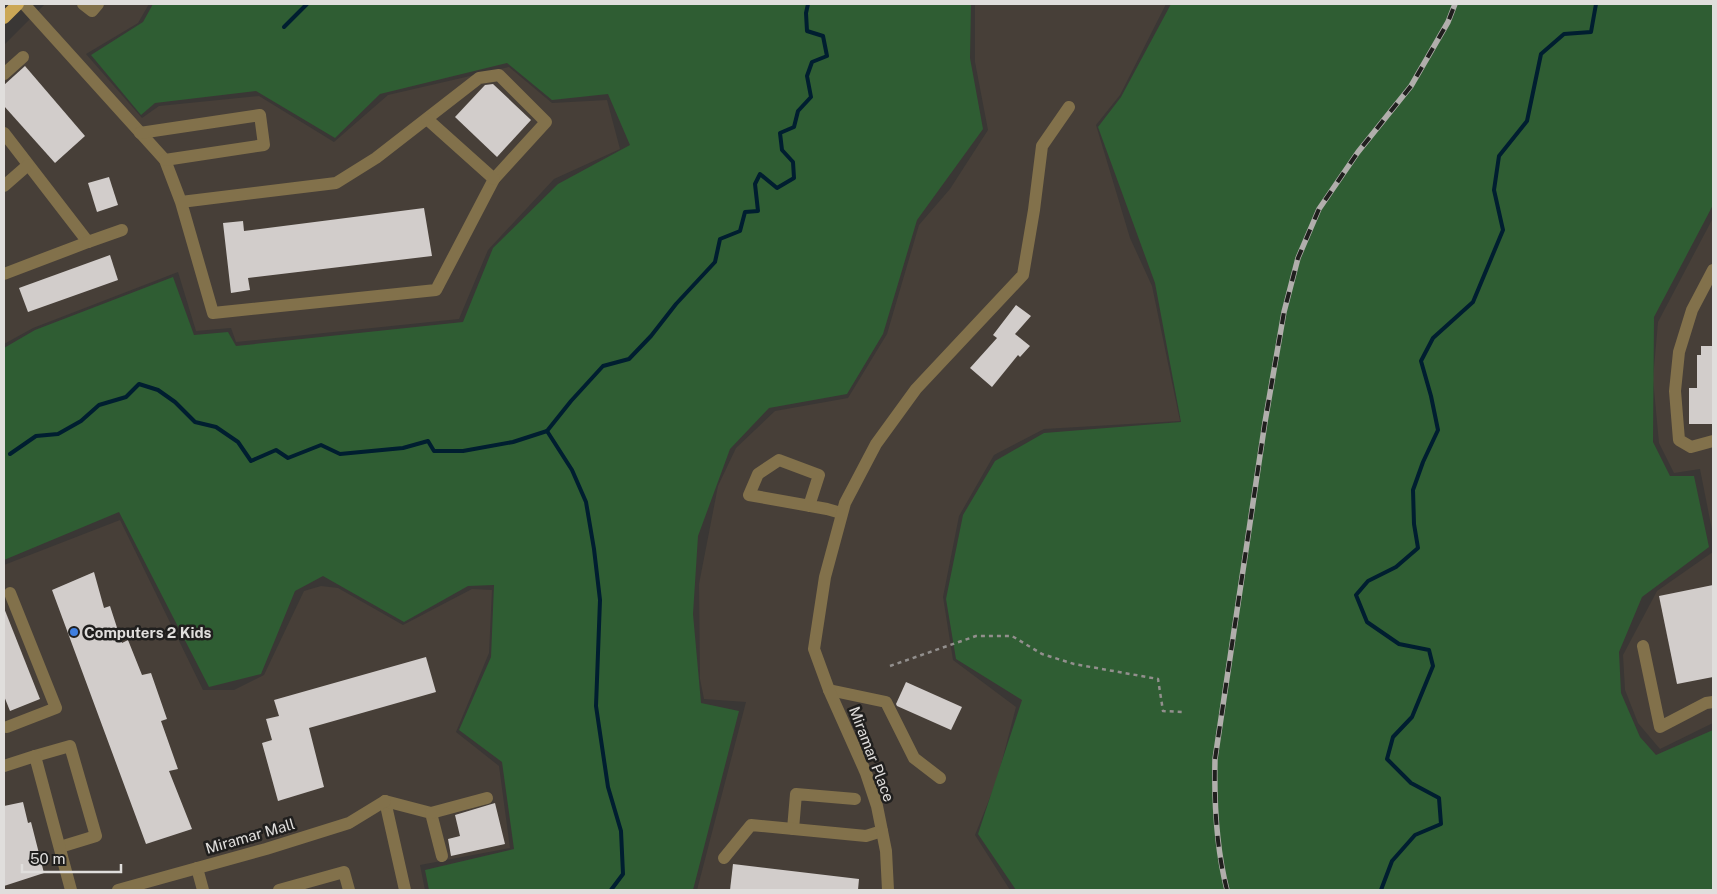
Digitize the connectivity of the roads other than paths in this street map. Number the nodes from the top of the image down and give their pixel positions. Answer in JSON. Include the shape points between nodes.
{"nodes":[{"id":1,"x":18,"y":4,"type":"edge"},
{"id":2,"x":24,"y":4,"type":"edge"},
{"id":3,"x":83,"y":4,"type":"edge"},
{"id":4,"x":98,"y":4,"type":"edge"},
{"id":5,"x":4,"y":18,"type":"edge"},
{"id":6,"x":23,"y":57,"type":"dead end"},
{"id":7,"x":4,"y":74,"type":"edge"},
{"id":8,"x":1069,"y":107,"type":"dead end"},
{"id":9,"x":427,"y":119,"type":"junction"},
{"id":10,"x":4,"y":133,"type":"edge"},
{"id":11,"x":140,"y":133,"type":"junction"},
{"id":12,"x":165,"y":160,"type":"junction"},
{"id":13,"x":28,"y":165,"type":"junction"},
{"id":14,"x":494,"y":179,"type":"junction"},
{"id":15,"x":4,"y":186,"type":"edge"},
{"id":16,"x":181,"y":202,"type":"junction"},
{"id":17,"x":122,"y":230,"type":"dead end"},
{"id":18,"x":88,"y":242,"type":"junction"},
{"id":19,"x":1713,"y":270,"type":"edge"},
{"id":20,"x":4,"y":274,"type":"edge"},
{"id":21,"x":1713,"y":441,"type":"edge"},
{"id":22,"x":809,"y":506,"type":"junction"},
{"id":23,"x":841,"y":513,"type":"junction"},
{"id":24,"x":10,"y":593,"type":"dead end"},
{"id":25,"x":1644,"y":646,"type":"dead end"},
{"id":26,"x":829,"y":690,"type":"junction"},
{"id":27,"x":1713,"y":702,"type":"edge"},
{"id":28,"x":5,"y":724,"type":"edge"},
{"id":29,"x":35,"y":756,"type":"junction"},
{"id":30,"x":4,"y":766,"type":"edge"},
{"id":31,"x":940,"y":778,"type":"dead end"},
{"id":32,"x":487,"y":798,"type":"dead end"},
{"id":33,"x":855,"y":799,"type":"dead end"},
{"id":34,"x":385,"y":801,"type":"junction"},
{"id":35,"x":431,"y":813,"type":"junction"},
{"id":36,"x":793,"y":829,"type":"junction"},
{"id":37,"x":882,"y":831,"type":"junction"},
{"id":38,"x":60,"y":847,"type":"junction"},
{"id":39,"x":442,"y":856,"type":"dead end"},
{"id":40,"x":724,"y":858,"type":"dead end"},
{"id":41,"x":197,"y":868,"type":"junction"},
{"id":42,"x":72,"y":890,"type":"edge"},
{"id":43,"x":118,"y":890,"type":"edge"},
{"id":44,"x":203,"y":890,"type":"edge"},
{"id":45,"x":279,"y":890,"type":"edge"},
{"id":46,"x":349,"y":890,"type":"edge"},
{"id":47,"x":405,"y":890,"type":"edge"},
{"id":48,"x":888,"y":890,"type":"edge"}],
"edges":[{"from":1,"to":5,"type":"main road"},
{"from":2,"to":11,"type":"street"},
{"from":3,"to":4,"type":"street","via":[[92,11]]},
{"from":6,"to":7,"type":"street"},
{"from":8,"to":23,"type":"street","name":"Miramar Place","via":[[1042,146],[1023,275],[916,389],[876,444]]},
{"from":9,"to":14,"type":"street"},
{"from":9,"to":14,"type":"street","via":[[479,78],[499,75],[546,122]]},
{"from":9,"to":16,"type":"street","via":[[376,158],[336,183]]},
{"from":10,"to":13,"type":"street"},
{"from":11,"to":12,"type":"street"},
{"from":11,"to":12,"type":"street","via":[[260,115],[264,145]]},
{"from":12,"to":16,"type":"street"},
{"from":13,"to":15,"type":"street"},
{"from":13,"to":18,"type":"street"},
{"from":14,"to":16,"type":"street","via":[[436,290],[213,313]]},
{"from":17,"to":18,"type":"street"},
{"from":18,"to":20,"type":"street"},
{"from":19,"to":21,"type":"street","via":[[1692,310],[1679,352],[1675,390],[1679,440],[1691,447]]},
{"from":22,"to":22,"type":"street","via":[[800,504],[749,495],[758,474],[779,460],[819,475]]},
{"from":22,"to":23,"type":"street"},
{"from":23,"to":26,"type":"street","name":"Miramar Place","via":[[825,577],[814,649]]},
{"from":24,"to":28,"type":"street","via":[[56,708]]},
{"from":25,"to":27,"type":"street","via":[[1660,727]]},
{"from":26,"to":31,"type":"street","via":[[886,702],[914,758]]},
{"from":26,"to":37,"type":"street","name":"Miramar Place","via":[[866,773]]},
{"from":29,"to":30,"type":"street"},
{"from":29,"to":38,"type":"street"},
{"from":29,"to":38,"type":"street","via":[[70,746],[96,836]]},
{"from":32,"to":35,"type":"street"},
{"from":33,"to":36,"type":"street","via":[[796,794]]},
{"from":34,"to":35,"type":"street"},
{"from":34,"to":41,"type":"street","name":"Miramar Mall","via":[[349,823]]},
{"from":34,"to":47,"type":"street"},
{"from":35,"to":39,"type":"street"},
{"from":36,"to":37,"type":"street","via":[[866,836]]},
{"from":36,"to":40,"type":"street","via":[[751,825]]},
{"from":37,"to":48,"type":"street","name":"Miramar Place"},
{"from":38,"to":42,"type":"street"},
{"from":41,"to":43,"type":"street","name":"Miramar Mall"},
{"from":41,"to":44,"type":"street"},
{"from":45,"to":46,"type":"street","via":[[344,872]]}]}
